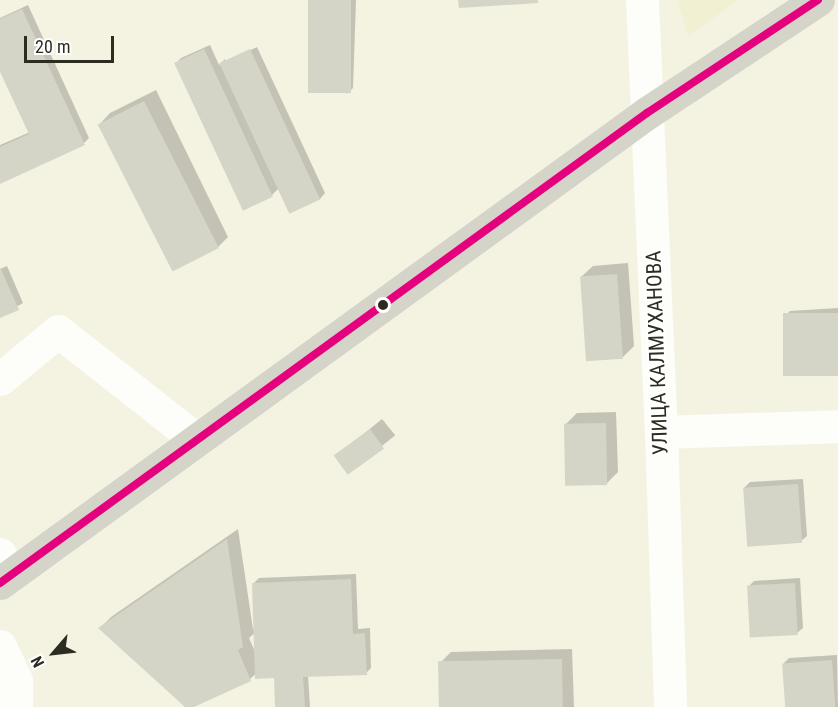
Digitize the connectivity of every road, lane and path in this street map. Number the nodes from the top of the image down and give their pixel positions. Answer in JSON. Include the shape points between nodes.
{"nodes":[{"id":1,"x":642,"y":0,"type":"edge"},
{"id":2,"x":818,"y":0,"type":"edge"},
{"id":3,"x":647,"y":113,"type":"junction"},
{"id":4,"x":0,"y":379,"type":"edge"},
{"id":5,"x":838,"y":426,"type":"edge"},
{"id":6,"x":661,"y":432,"type":"junction"},
{"id":7,"x":197,"y":440,"type":"junction"},
{"id":8,"x":3,"y":571,"type":"edge"},
{"id":9,"x":0,"y":646,"type":"edge"},
{"id":10,"x":16,"y":707,"type":"edge"},
{"id":11,"x":670,"y":707,"type":"edge"}],
"edges":[{"from":1,"to":3,"type":"street","name":"УЛИЦА КАЛМУХАНОВА"},
{"from":2,"to":3,"type":"main road"},
{"from":3,"to":6,"type":"street","name":"УЛИЦА КАЛМУХАНОВА"},
{"from":3,"to":7,"type":"main road"},
{"from":4,"to":7,"type":"street","via":[[58,331]]},
{"from":5,"to":6,"type":"street"},
{"from":6,"to":11,"type":"street","name":"УЛИЦА КАЛМУХАНОВА"},
{"from":7,"to":8,"type":"main road"},
{"from":9,"to":10,"type":"street","via":[[16,680]]}]}
